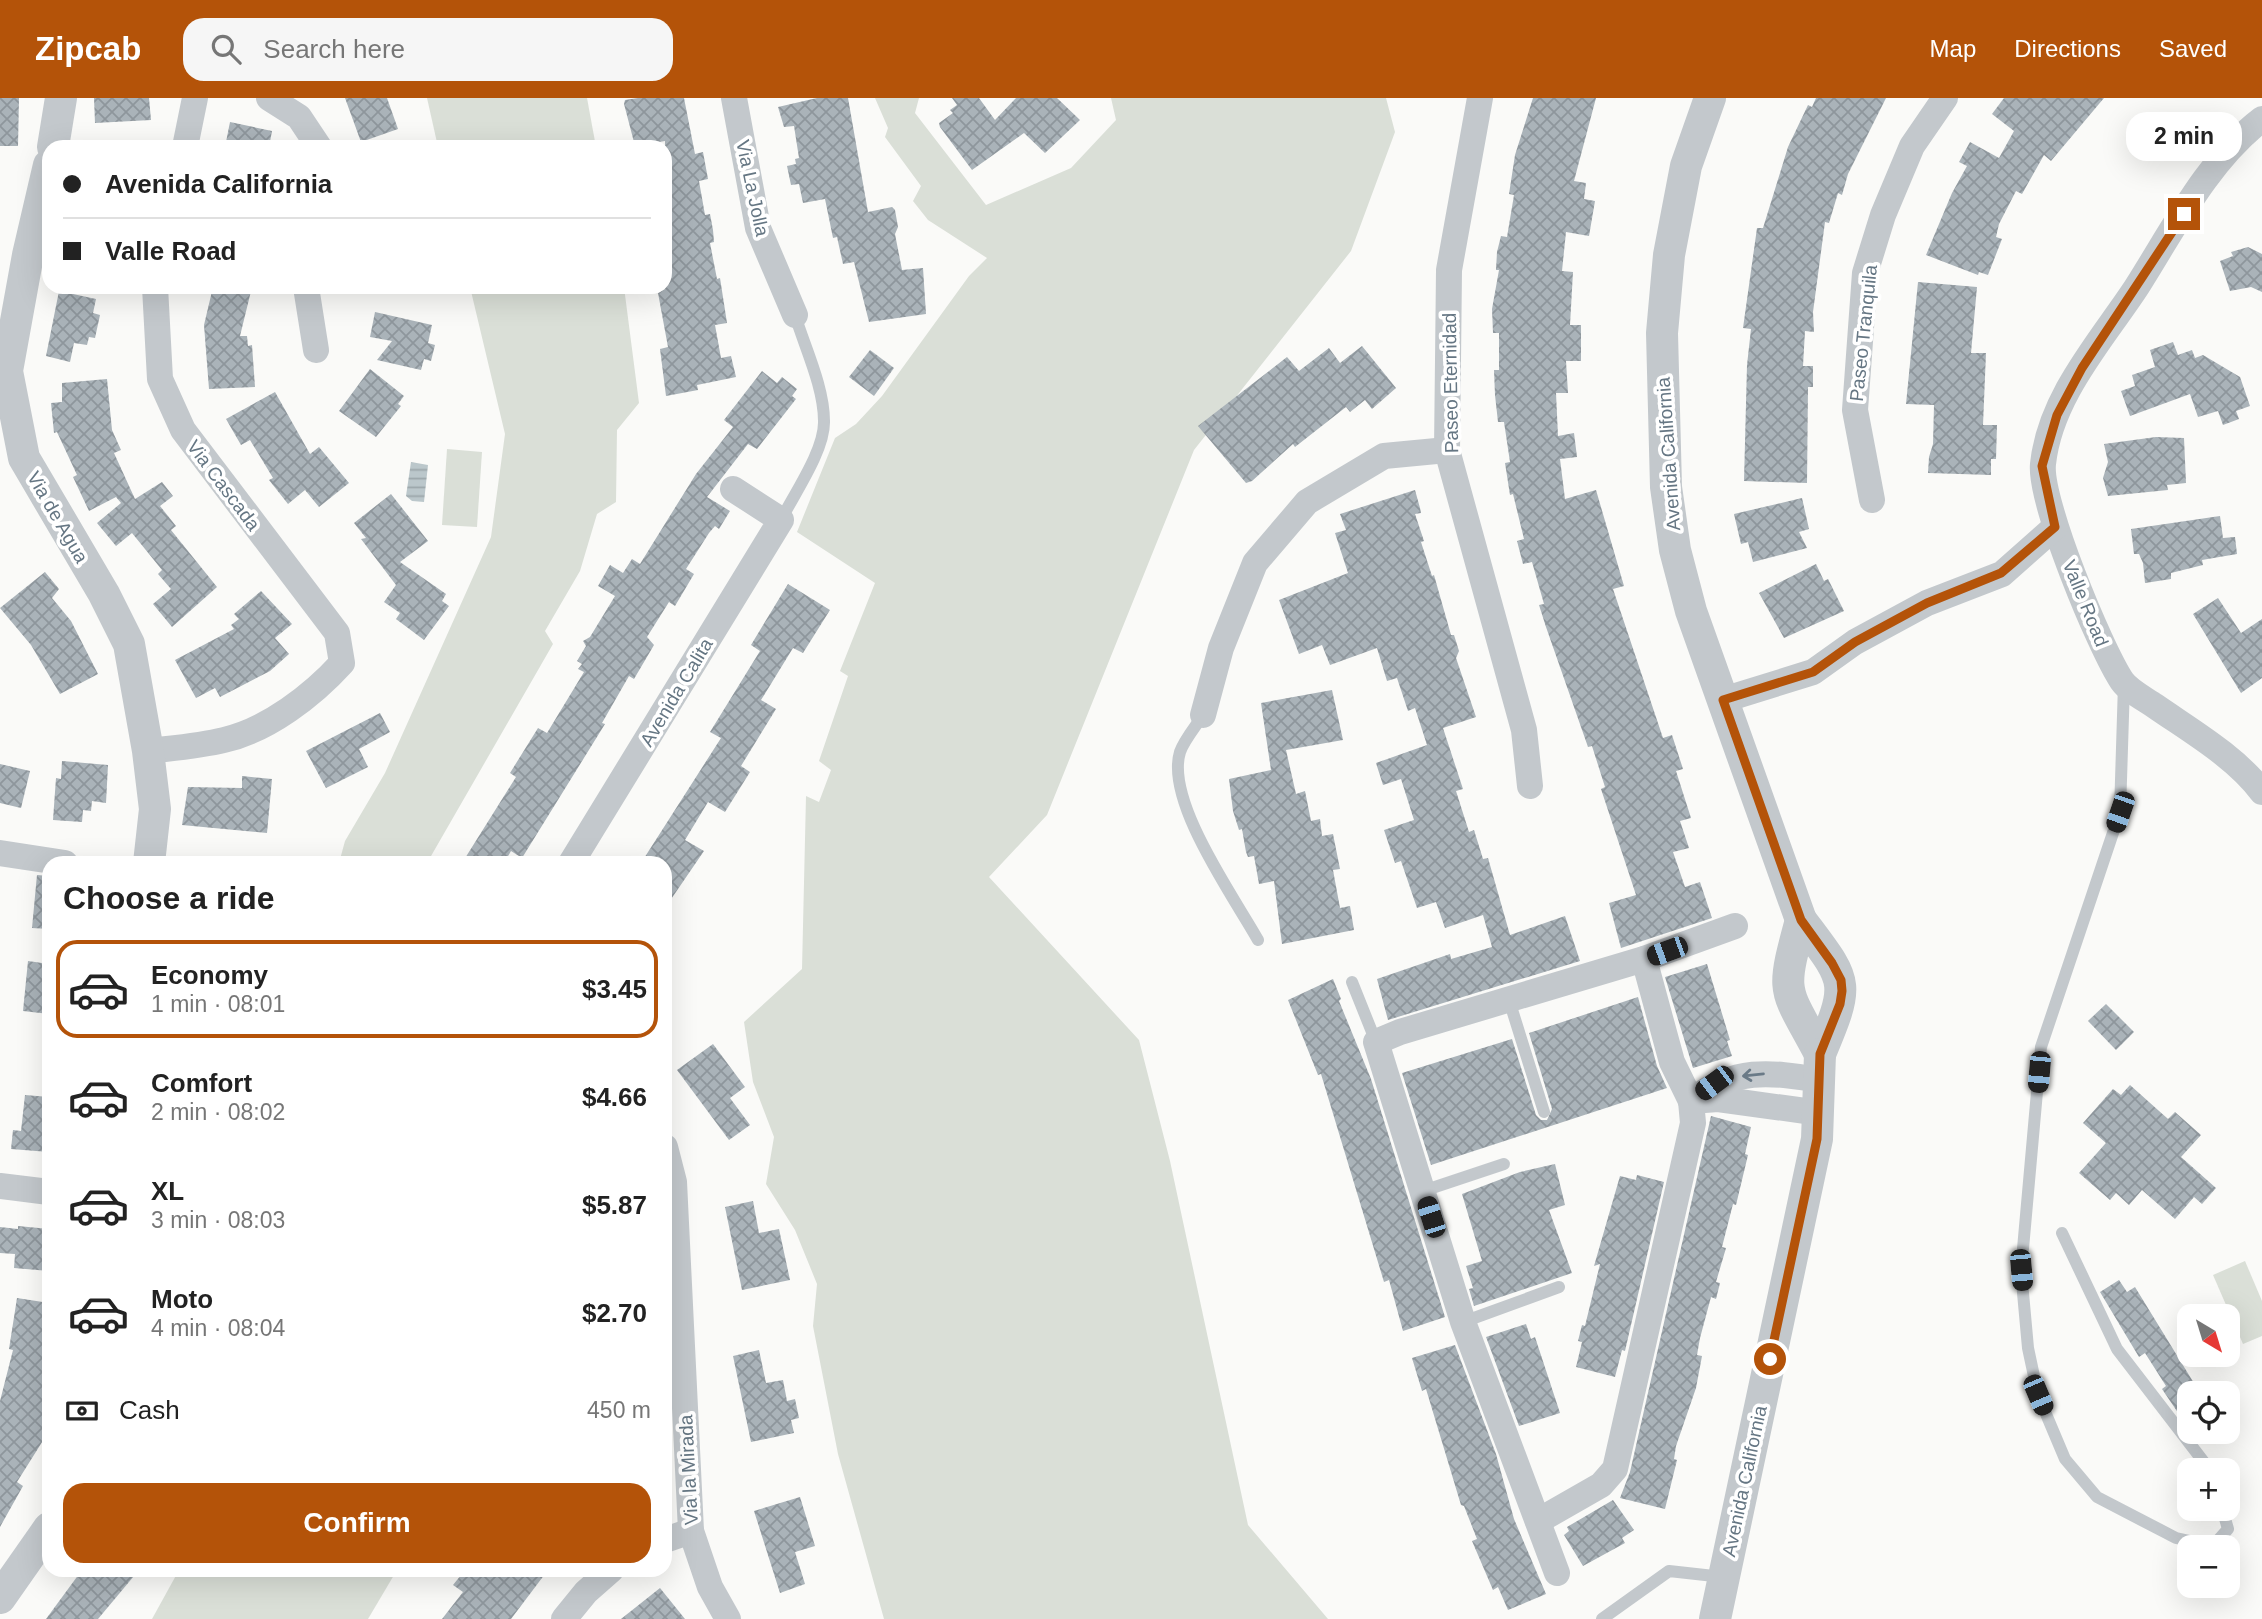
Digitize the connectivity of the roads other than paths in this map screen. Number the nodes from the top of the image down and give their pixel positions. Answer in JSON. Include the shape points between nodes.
{"nodes":[{"id":1,"x":61,"y":98,"type":"edge"},
{"id":2,"x":195,"y":98,"type":"edge"},
{"id":3,"x":269,"y":98,"type":"edge"},
{"id":4,"x":734,"y":98,"type":"edge"},
{"id":5,"x":1480,"y":98,"type":"edge"},
{"id":6,"x":1710,"y":98,"type":"edge"},
{"id":7,"x":1945,"y":98,"type":"edge"},
{"id":8,"x":2262,"y":119,"type":"edge"},
{"id":9,"x":54,"y":140,"type":"edge"},
{"id":10,"x":186,"y":140,"type":"edge"},
{"id":11,"x":314,"y":140,"type":"edge"},
{"id":12,"x":42,"y":195,"type":"edge"},
{"id":13,"x":155,"y":294,"type":"edge"},
{"id":14,"x":307,"y":294,"type":"edge"},
{"id":15,"x":795,"y":315,"type":"joint"},
{"id":16,"x":316,"y":350,"type":"dead end"},
{"id":17,"x":1447,"y":450,"type":"junction"},
{"id":18,"x":733,"y":489,"type":"dead end"},
{"id":19,"x":1872,"y":500,"type":"dead end"},
{"id":20,"x":781,"y":520,"type":"junction"},
{"id":21,"x":2055,"y":527,"type":"junction"},
{"id":22,"x":2124,"y":684,"type":"junction"},
{"id":23,"x":1723,"y":700,"type":"junction"},
{"id":24,"x":1203,"y":715,"type":"joint"},
{"id":25,"x":148,"y":751,"type":"junction"},
{"id":26,"x":1530,"y":786,"type":"dead end"},
{"id":27,"x":2262,"y":792,"type":"edge"},
{"id":28,"x":0,"y":853,"type":"edge"},
{"id":29,"x":150,"y":856,"type":"edge"},
{"id":30,"x":575,"y":856,"type":"edge"},
{"id":31,"x":42,"y":859,"type":"edge"},
{"id":32,"x":1801,"y":920,"type":"junction"},
{"id":33,"x":1735,"y":926,"type":"dead end"},
{"id":34,"x":1258,"y":940,"type":"dead end"},
{"id":35,"x":1644,"y":959,"type":"junction"},
{"id":36,"x":1352,"y":982,"type":"dead end"},
{"id":37,"x":1509,"y":1000,"type":"junction"},
{"id":38,"x":1376,"y":1042,"type":"junction"},
{"id":39,"x":1820,"y":1067,"type":"junction"},
{"id":40,"x":1691,"y":1101,"type":"junction"},
{"id":41,"x":1544,"y":1112,"type":"dead end"},
{"id":42,"x":1820,"y":1113,"type":"junction"},
{"id":43,"x":1504,"y":1164,"type":"dead end"},
{"id":44,"x":672,"y":1174,"type":"edge"},
{"id":45,"x":0,"y":1186,"type":"edge"},
{"id":46,"x":42,"y":1191,"type":"edge"},
{"id":47,"x":1423,"y":1191,"type":"junction"},
{"id":48,"x":2062,"y":1233,"type":"dead end"},
{"id":49,"x":1559,"y":1287,"type":"dead end"},
{"id":50,"x":1463,"y":1322,"type":"junction"},
{"id":51,"x":2201,"y":1458,"type":"edge"},
{"id":52,"x":1538,"y":1521,"type":"junction"},
{"id":53,"x":2226,"y":1521,"type":"edge"},
{"id":54,"x":691,"y":1531,"type":"junction"},
{"id":55,"x":42,"y":1538,"type":"edge"},
{"id":56,"x":672,"y":1538,"type":"edge"},
{"id":57,"x":1557,"y":1573,"type":"dead end"},
{"id":58,"x":603,"y":1577,"type":"edge"},
{"id":59,"x":1724,"y":1577,"type":"junction"},
{"id":60,"x":0,"y":1598,"type":"edge"},
{"id":61,"x":564,"y":1619,"type":"edge"},
{"id":62,"x":728,"y":1619,"type":"edge"},
{"id":63,"x":1602,"y":1619,"type":"edge"},
{"id":64,"x":1716,"y":1619,"type":"edge"}],
"edges":[{"from":1,"to":9,"type":"street"},
{"from":2,"to":10,"type":"street"},
{"from":3,"to":11,"type":"street","via":[[299,117]]},
{"from":4,"to":15,"type":"street","name":"Via La Jolla","via":[[758,228]]},
{"from":5,"to":17,"type":"street","name":"Paseo Eternidad","via":[[1448,270]]},
{"from":6,"to":23,"type":"street","name":"Avenida California","via":[[1686,166],[1669,255],[1662,333],[1662,421],[1675,550]]},
{"from":7,"to":19,"type":"street","name":"Paseo Tranquila","via":[[1912,146],[1882,215],[1865,273],[1855,410]]},
{"from":8,"to":21,"type":"street","name":"Valle Road","via":[[2234,144],[2197,194],[2068,391],[2042,466]]},
{"from":12,"to":25,"type":"street","name":"Via de Agua","via":[[7,371],[24,458],[129,644]]},
{"from":13,"to":25,"type":"street","name":"Via Cascada","via":[[160,379],[183,430],[337,633],[342,663],[276,718],[227,740]]},
{"from":14,"to":16,"type":"street"},
{"from":15,"to":20,"type":"lane","via":[[821,393],[825,424],[812,462]]},
{"from":17,"to":24,"type":"street","via":[[1384,456],[1307,502],[1255,563],[1221,648]]},
{"from":17,"to":26,"type":"street","name":"Paseo Eternidad","via":[[1524,730]]},
{"from":18,"to":20,"type":"street"},
{"from":20,"to":30,"type":"street","name":"Avenida Calita"},
{"from":21,"to":22,"type":"street","name":"Valle Road","via":[[2105,651]]},
{"from":21,"to":23,"type":"street","via":[[2001,573],[1927,603],[1855,642],[1813,672]]},
{"from":22,"to":27,"type":"street","name":"Valle Road","via":[[2196,735]]},
{"from":22,"to":53,"type":"lane","via":[[2120,812],[2041,1046],[2021,1270],[2028,1348],[2038,1395],[2065,1459],[2097,1497],[2176,1538],[2213,1546],[2228,1529]]},
{"from":23,"to":32,"type":"street","name":"Avenida California"},
{"from":24,"to":34,"type":"lane","via":[[1180,751],[1177,776],[1190,821]]},
{"from":25,"to":29,"type":"street","name":"Via de Agua","via":[[155,809]]},
{"from":28,"to":31,"type":"street"},
{"from":32,"to":39,"type":"street","via":[[1788,966],[1788,997]]},
{"from":32,"to":39,"type":"street","name":"Avenida California","via":[[1841,980],[1840,1004]]},
{"from":33,"to":35,"type":"street"},
{"from":35,"to":37,"type":"street"},
{"from":35,"to":40,"type":"street","via":[[1672,1062]]},
{"from":36,"to":38,"type":"lane"},
{"from":37,"to":38,"type":"street"},
{"from":37,"to":41,"type":"lane"},
{"from":38,"to":47,"type":"street"},
{"from":39,"to":40,"type":"street","one_way":true,"via":[[1714,1083]]},
{"from":39,"to":42,"type":"street","name":"Avenida California"},
{"from":40,"to":42,"type":"street","via":[[1718,1099]]},
{"from":40,"to":52,"type":"street","via":[[1693,1122],[1615,1469],[1601,1485]]},
{"from":42,"to":59,"type":"street","name":"Avenida California"},
{"from":43,"to":47,"type":"lane"},
{"from":44,"to":54,"type":"street","name":"Via la Mirada"},
{"from":45,"to":46,"type":"street"},
{"from":47,"to":50,"type":"street"},
{"from":48,"to":51,"type":"lane","via":[[2117,1349]]},
{"from":49,"to":50,"type":"lane"},
{"from":50,"to":52,"type":"street"},
{"from":52,"to":57,"type":"street"},
{"from":54,"to":56,"type":"street"},
{"from":54,"to":62,"type":"street","name":"Via la Mirada","via":[[710,1587]]},
{"from":55,"to":60,"type":"street"},
{"from":58,"to":61,"type":"street"},
{"from":59,"to":63,"type":"lane","via":[[1670,1571]]},
{"from":59,"to":64,"type":"street","name":"Avenida California"}]}
